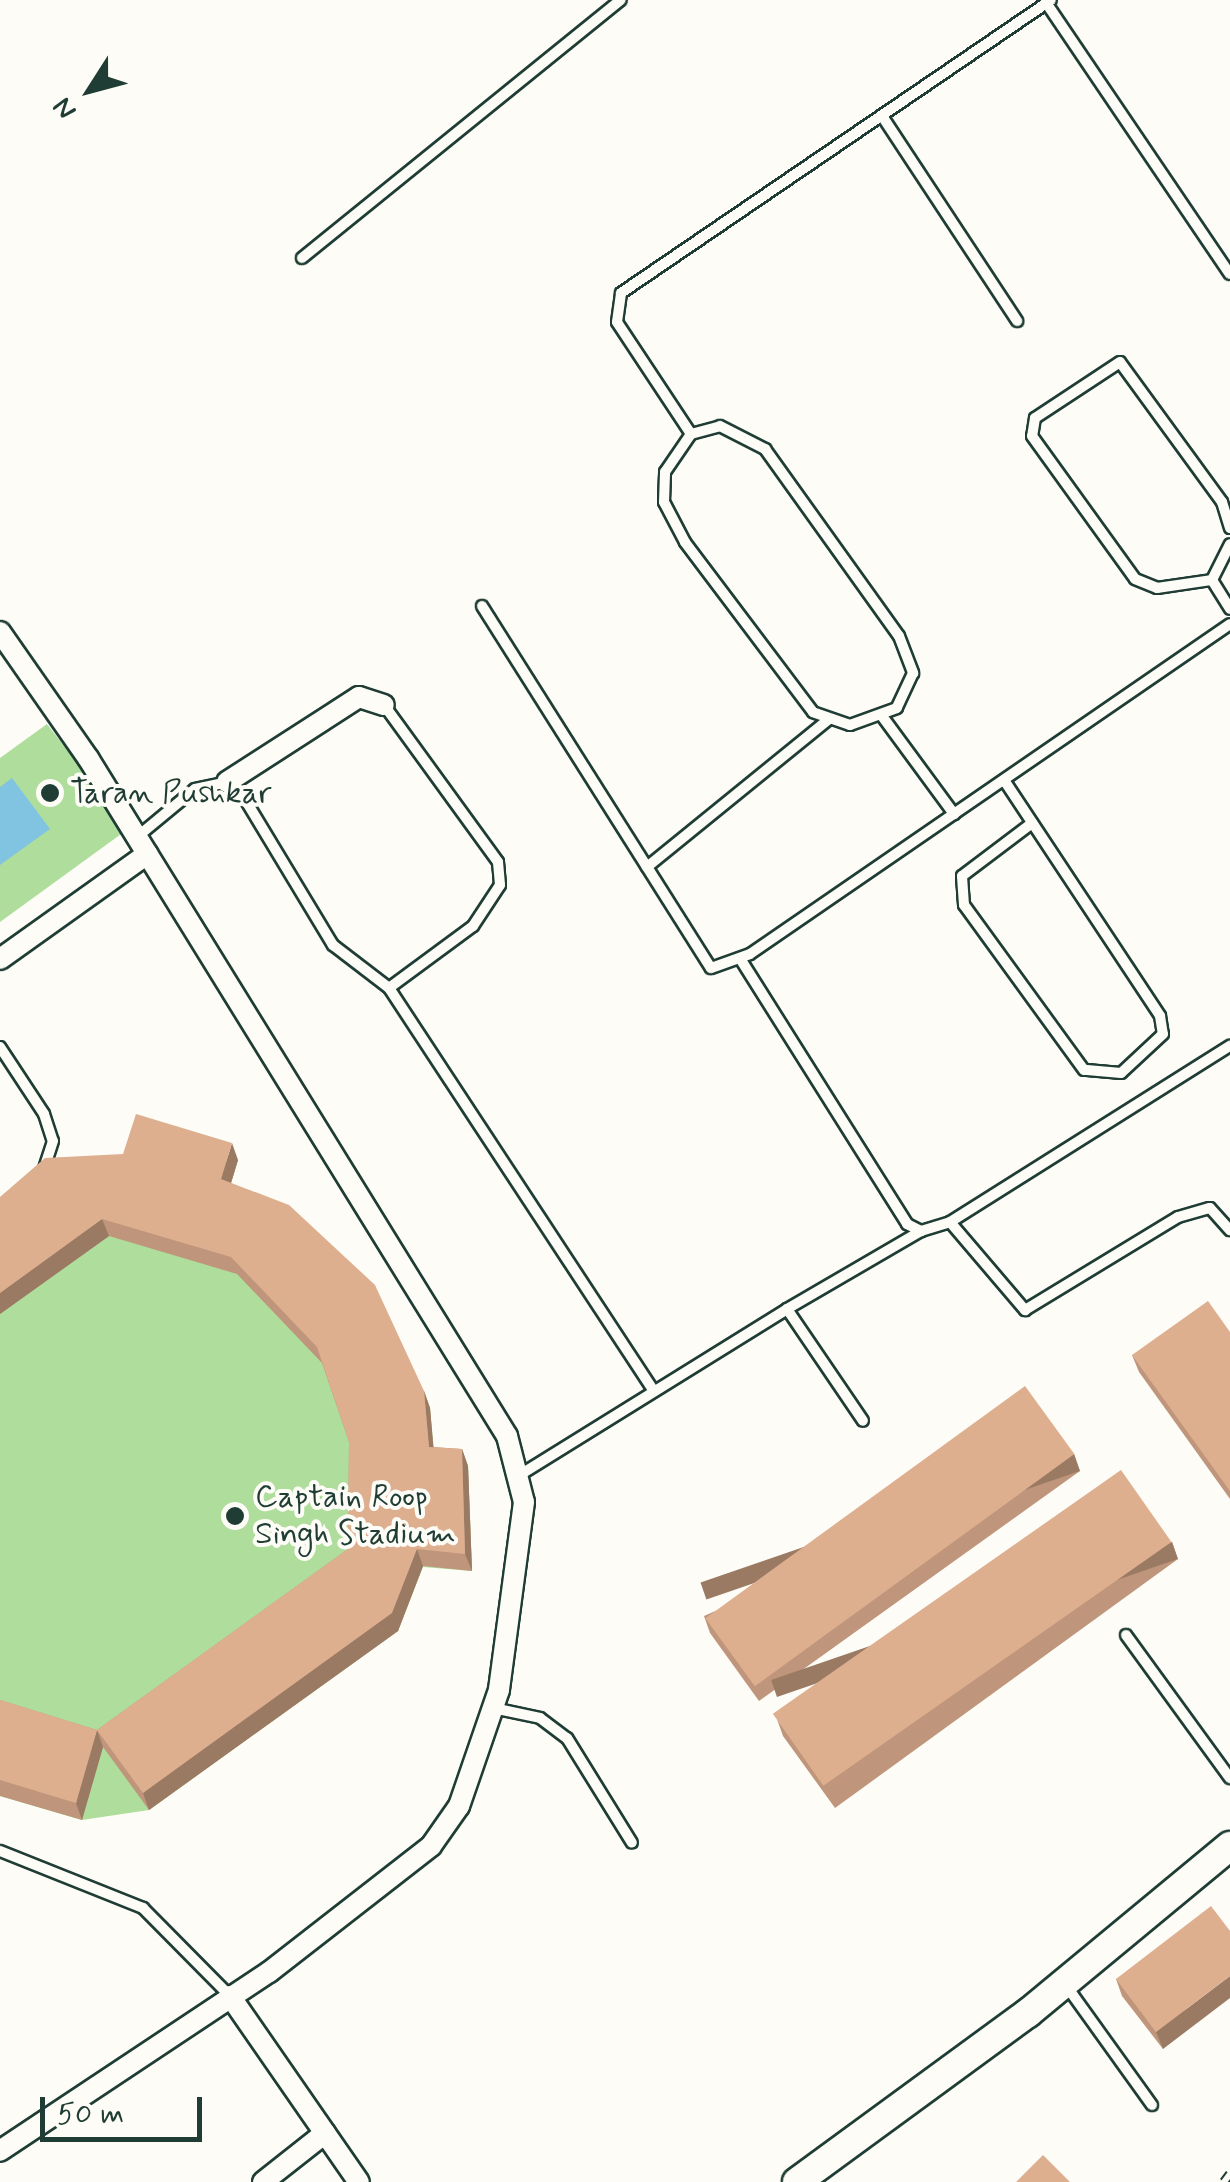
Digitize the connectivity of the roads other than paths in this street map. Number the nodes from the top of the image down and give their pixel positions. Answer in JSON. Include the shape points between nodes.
{"nodes":[{"id":1,"x":621,"y":0,"type":"edge"},
{"id":2,"x":1049,"y":2,"type":"edge"},
{"id":3,"x":884,"y":120,"type":"junction"},
{"id":4,"x":302,"y":258,"type":"dead end"},
{"id":5,"x":1230,"y":274,"type":"edge"},
{"id":6,"x":1017,"y":321,"type":"dead end"},
{"id":7,"x":692,"y":434,"type":"junction"},
{"id":8,"x":1230,"y":528,"type":"edge"},
{"id":9,"x":1230,"y":544,"type":"edge"},
{"id":10,"x":1212,"y":580,"type":"junction"},
{"id":11,"x":482,"y":606,"type":"dead end"},
{"id":12,"x":1230,"y":609,"type":"edge"},
{"id":13,"x":1230,"y":624,"type":"edge"},
{"id":14,"x":0,"y":632,"type":"edge"},
{"id":15,"x":384,"y":705,"type":"joint"},
{"id":16,"x":882,"y":716,"type":"junction"},
{"id":17,"x":828,"y":720,"type":"junction"},
{"id":18,"x":1004,"y":780,"type":"junction"},
{"id":19,"x":227,"y":782,"type":"junction"},
{"id":20,"x":954,"y":814,"type":"junction"},
{"id":21,"x":1032,"y":823,"type":"junction"},
{"id":22,"x":142,"y":845,"type":"junction"},
{"id":23,"x":648,"y":866,"type":"junction"},
{"id":24,"x":0,"y":959,"type":"edge"},
{"id":25,"x":741,"y":960,"type":"junction"},
{"id":26,"x":389,"y":988,"type":"junction"},
{"id":27,"x":1230,"y":1046,"type":"edge"},
{"id":28,"x":0,"y":1047,"type":"edge"},
{"id":29,"x":38,"y":1178,"type":"edge"},
{"id":30,"x":950,"y":1222,"type":"junction"},
{"id":31,"x":1230,"y":1230,"type":"edge"},
{"id":32,"x":921,"y":1231,"type":"junction"},
{"id":33,"x":787,"y":1309,"type":"junction"},
{"id":34,"x":652,"y":1389,"type":"junction"},
{"id":35,"x":864,"y":1420,"type":"dead end"},
{"id":36,"x":523,"y":1473,"type":"junction"},
{"id":37,"x":1126,"y":1635,"type":"dead end"},
{"id":38,"x":492,"y":1708,"type":"junction"},
{"id":39,"x":1230,"y":1778,"type":"edge"},
{"id":40,"x":632,"y":1843,"type":"dead end"},
{"id":41,"x":1230,"y":1846,"type":"edge"},
{"id":42,"x":0,"y":1851,"type":"edge"},
{"id":43,"x":1064,"y":1984,"type":"junction"},
{"id":44,"x":230,"y":1996,"type":"junction"},
{"id":45,"x":1152,"y":2105,"type":"dead end"},
{"id":46,"x":324,"y":2133,"type":"junction"},
{"id":47,"x":0,"y":2151,"type":"edge"},
{"id":48,"x":262,"y":2182,"type":"edge"},
{"id":49,"x":359,"y":2182,"type":"edge"},
{"id":50,"x":798,"y":2182,"type":"edge"}],
"edges":[{"from":1,"to":4,"type":"lane"},
{"from":2,"to":3,"type":"lane"},
{"from":2,"to":5,"type":"lane"},
{"from":3,"to":6,"type":"lane"},
{"from":3,"to":7,"type":"lane","via":[[620,292],[617,322]]},
{"from":7,"to":16,"type":"lane","via":[[720,426],[765,450],[899,636],[913,673],[897,708]]},
{"from":7,"to":17,"type":"lane","via":[[671,455],[664,502],[720,588]]},
{"from":8,"to":10,"type":"lane","via":[[1222,502],[1120,362],[1035,418],[1032,436],[1135,578],[1157,588]]},
{"from":9,"to":10,"type":"lane"},
{"from":10,"to":12,"type":"lane"},
{"from":11,"to":23,"type":"lane"},
{"from":13,"to":18,"type":"lane"},
{"from":14,"to":22,"type":"street"},
{"from":15,"to":19,"type":"street","via":[[359,697]]},
{"from":15,"to":26,"type":"lane","via":[[498,862],[500,885],[474,926]]},
{"from":16,"to":17,"type":"lane"},
{"from":16,"to":20,"type":"lane"},
{"from":17,"to":23,"type":"lane"},
{"from":18,"to":20,"type":"lane"},
{"from":18,"to":21,"type":"lane"},
{"from":19,"to":22,"type":"lane","via":[[196,789]]},
{"from":19,"to":26,"type":"lane","via":[[333,944]]},
{"from":20,"to":25,"type":"lane"},
{"from":21,"to":21,"type":"lane","via":[[1160,1016],[1162,1034],[1121,1073],[1084,1070],[964,906],[962,876]]},
{"from":22,"to":24,"type":"street"},
{"from":22,"to":36,"type":"street"},
{"from":23,"to":25,"type":"lane","via":[[696,954],[711,968]]},
{"from":25,"to":32,"type":"lane","via":[[908,1224]]},
{"from":26,"to":34,"type":"lane"},
{"from":27,"to":30,"type":"lane"},
{"from":28,"to":29,"type":"lane","via":[[53,1141]]},
{"from":30,"to":31,"type":"lane","via":[[1025,1310],[1178,1217],[1210,1208]]},
{"from":30,"to":32,"type":"lane"},
{"from":32,"to":33,"type":"lane"},
{"from":33,"to":34,"type":"lane"},
{"from":33,"to":35,"type":"lane"},
{"from":34,"to":36,"type":"lane"},
{"from":36,"to":38,"type":"street","via":[[520,1557]]},
{"from":37,"to":39,"type":"lane"},
{"from":38,"to":40,"type":"lane","via":[[540,1718],[567,1738]]},
{"from":38,"to":44,"type":"street","via":[[458,1806],[431,1846]]},
{"from":41,"to":43,"type":"street"},
{"from":42,"to":44,"type":"lane","via":[[142,1908]]},
{"from":43,"to":45,"type":"lane"},
{"from":43,"to":50,"type":"street"},
{"from":44,"to":46,"type":"street"},
{"from":44,"to":47,"type":"street"},
{"from":46,"to":48,"type":"street"},
{"from":46,"to":49,"type":"street"}]}
